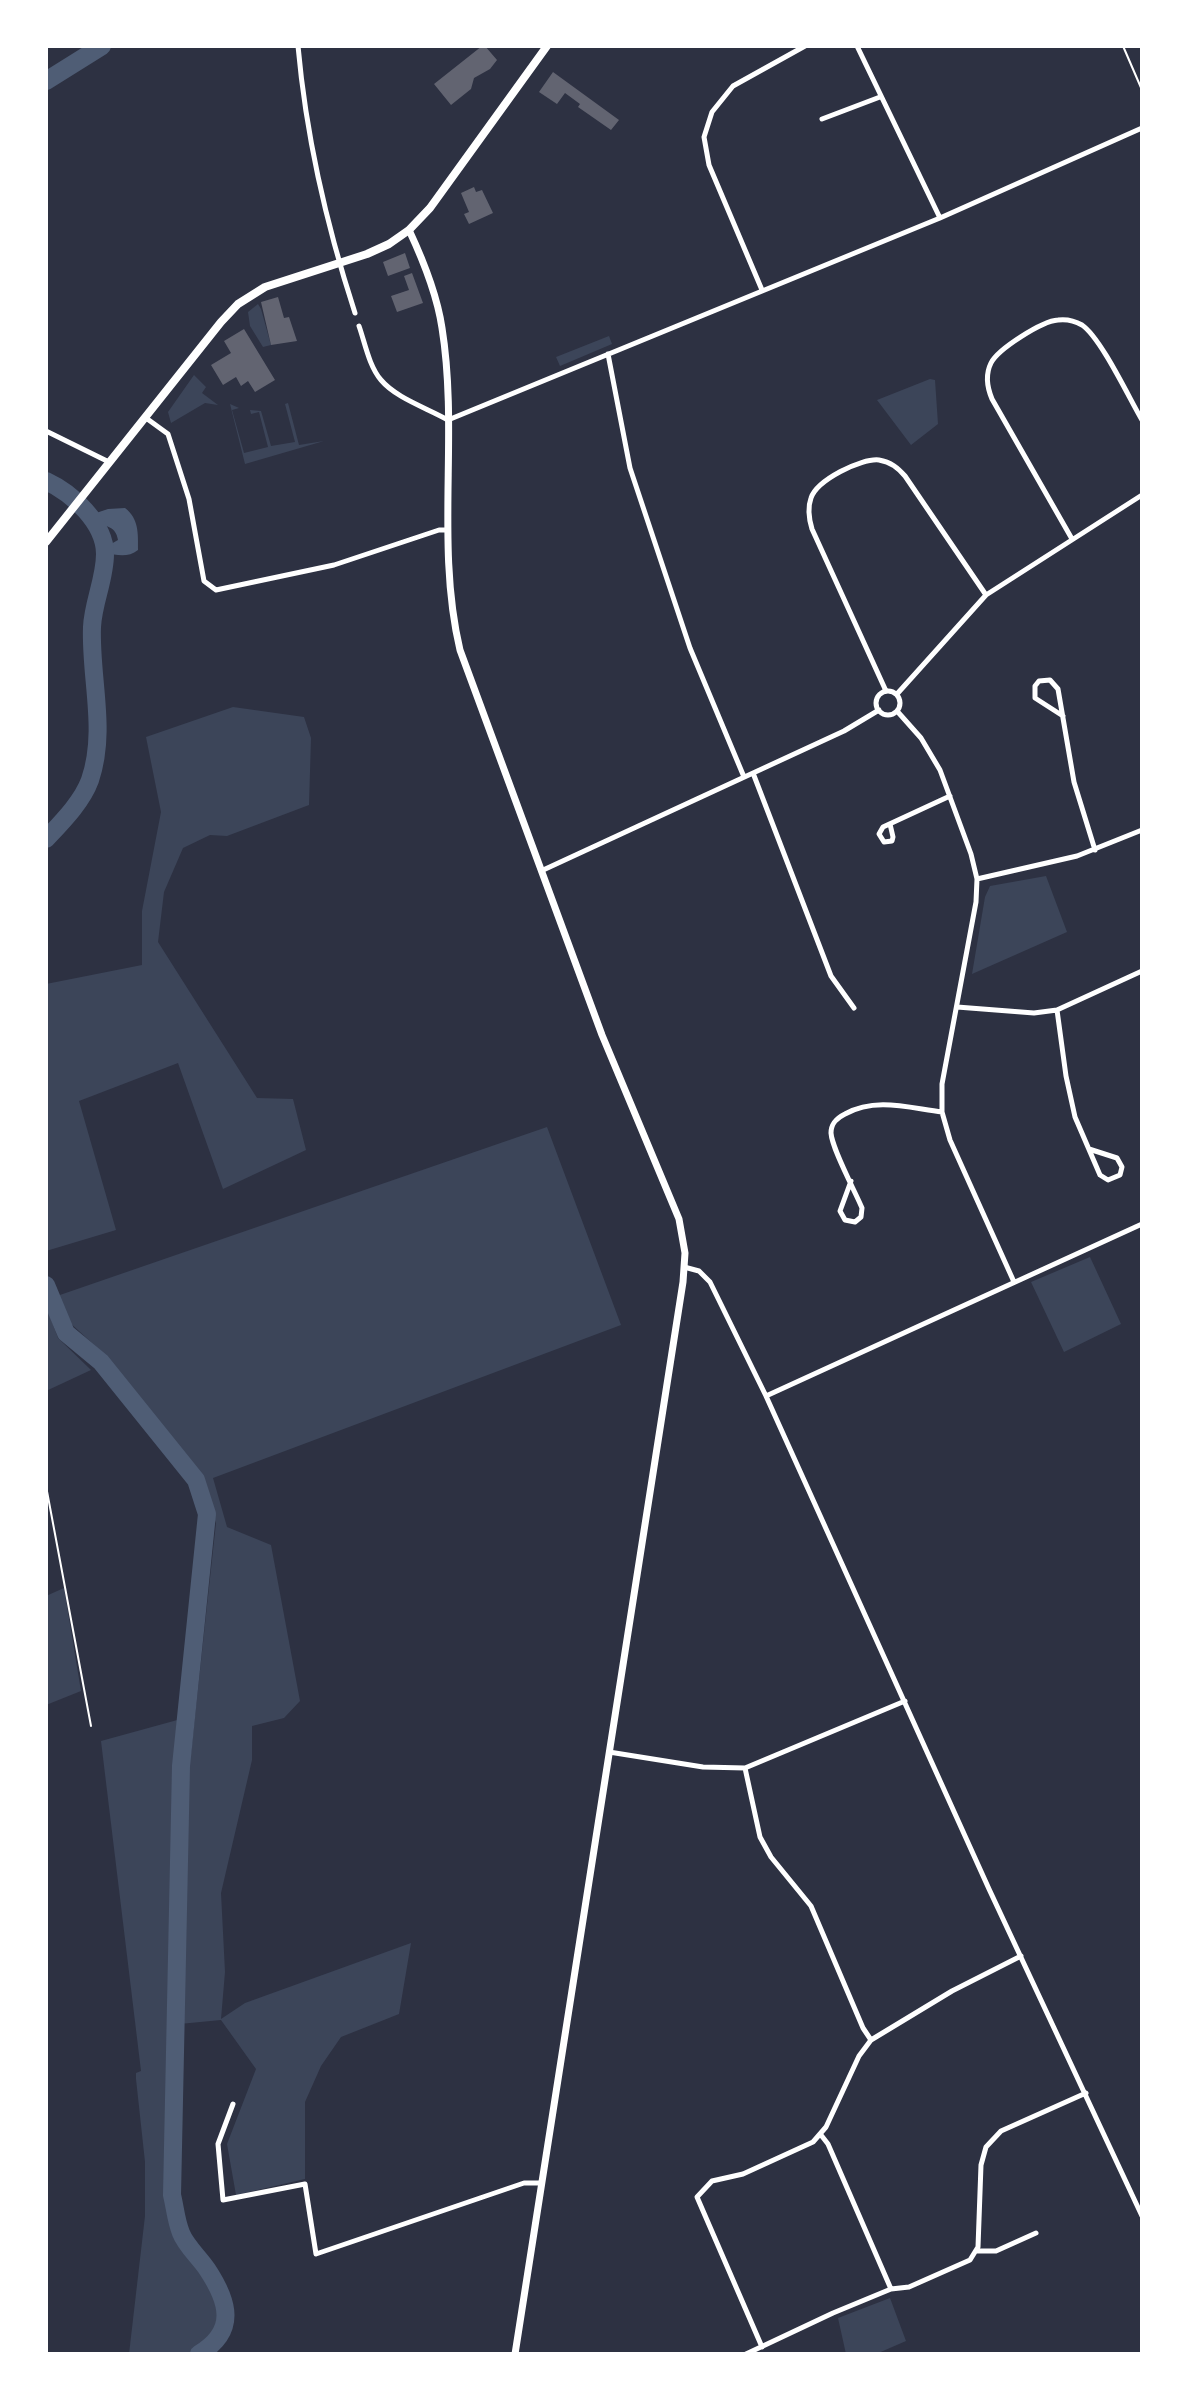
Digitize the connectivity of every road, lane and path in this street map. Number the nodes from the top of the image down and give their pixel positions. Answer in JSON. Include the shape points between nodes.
{"nodes":[{"id":1,"x":298,"y":46,"type":"edge"},
{"id":2,"x":547,"y":46,"type":"edge"},
{"id":3,"x":805,"y":46,"type":"edge"},
{"id":4,"x":857,"y":46,"type":"edge"},
{"id":5,"x":1123,"y":46,"type":"edge"},
{"id":6,"x":1142,"y":90,"type":"edge"},
{"id":7,"x":880,"y":97,"type":"junction"},
{"id":8,"x":822,"y":119,"type":"dead end"},
{"id":9,"x":1142,"y":128,"type":"edge"},
{"id":10,"x":940,"y":218,"type":"junction"},
{"id":11,"x":409,"y":230,"type":"junction"},
{"id":12,"x":340,"y":263,"type":"junction"},
{"id":13,"x":763,"y":291,"type":"junction"},
{"id":14,"x":355,"y":313,"type":"dead end"},
{"id":15,"x":359,"y":326,"type":"dead end"},
{"id":16,"x":608,"y":354,"type":"junction"},
{"id":17,"x":145,"y":417,"type":"junction"},
{"id":18,"x":448,"y":420,"type":"junction"},
{"id":19,"x":1142,"y":420,"type":"edge"},
{"id":20,"x":46,"y":431,"type":"edge"},
{"id":21,"x":109,"y":462,"type":"junction"},
{"id":22,"x":1142,"y":495,"type":"edge"},
{"id":23,"x":449,"y":530,"type":"junction"},
{"id":24,"x":1072,"y":539,"type":"junction"},
{"id":25,"x":46,"y":542,"type":"edge"},
{"id":26,"x":986,"y":595,"type":"junction"},
{"id":27,"x":886,"y":691,"type":"junction"},
{"id":28,"x":897,"y":694,"type":"junction"},
{"id":29,"x":879,"y":710,"type":"junction"},
{"id":30,"x":897,"y":711,"type":"junction"},
{"id":31,"x":1063,"y":716,"type":"junction"},
{"id":32,"x":753,"y":773,"type":"junction"},
{"id":33,"x":744,"y":777,"type":"junction"},
{"id":34,"x":950,"y":796,"type":"junction"},
{"id":35,"x":890,"y":824,"type":"dead end"},
{"id":36,"x":1142,"y":830,"type":"edge"},
{"id":37,"x":1095,"y":850,"type":"junction"},
{"id":38,"x":541,"y":871,"type":"junction"},
{"id":39,"x":977,"y":879,"type":"junction"},
{"id":40,"x":1142,"y":971,"type":"edge"},
{"id":41,"x":957,"y":1007,"type":"junction"},
{"id":42,"x":854,"y":1008,"type":"dead end"},
{"id":43,"x":1057,"y":1010,"type":"junction"},
{"id":44,"x":942,"y":1112,"type":"junction"},
{"id":45,"x":1089,"y":1149,"type":"junction"},
{"id":46,"x":851,"y":1181,"type":"junction"},
{"id":47,"x":1142,"y":1224,"type":"edge"},
{"id":48,"x":684,"y":1267,"type":"junction"},
{"id":49,"x":1014,"y":1282,"type":"junction"},
{"id":50,"x":766,"y":1396,"type":"junction"},
{"id":51,"x":46,"y":1486,"type":"edge"},
{"id":52,"x":905,"y":1701,"type":"junction"},
{"id":53,"x":91,"y":1726,"type":"dead end"},
{"id":54,"x":609,"y":1752,"type":"junction"},
{"id":55,"x":745,"y":1768,"type":"junction"},
{"id":56,"x":1021,"y":1956,"type":"junction"},
{"id":57,"x":871,"y":2040,"type":"junction"},
{"id":58,"x":1086,"y":2093,"type":"junction"},
{"id":59,"x":233,"y":2104,"type":"dead end"},
{"id":60,"x":821,"y":2135,"type":"junction"},
{"id":61,"x":541,"y":2183,"type":"junction"},
{"id":62,"x":1142,"y":2216,"type":"edge"},
{"id":63,"x":1036,"y":2233,"type":"dead end"},
{"id":64,"x":977,"y":2251,"type":"junction"},
{"id":65,"x":891,"y":2289,"type":"junction"},
{"id":66,"x":762,"y":2347,"type":"junction"},
{"id":67,"x":515,"y":2354,"type":"edge"},
{"id":68,"x":746,"y":2354,"type":"edge"}],
"edges":[{"from":1,"to":12,"type":"street","via":[[310,131]]},
{"from":2,"to":11,"type":"main road"},
{"from":3,"to":13,"type":"street","via":[[727,91],[712,112],[704,137],[709,165]]},
{"from":4,"to":7,"type":"street"},
{"from":5,"to":6,"type":"path"},
{"from":7,"to":8,"type":"street"},
{"from":7,"to":10,"type":"street"},
{"from":9,"to":10,"type":"street"},
{"from":10,"to":13,"type":"street"},
{"from":11,"to":12,"type":"main road","via":[[389,244]]},
{"from":11,"to":18,"type":"street","via":[[442,325]]},
{"from":12,"to":14,"type":"street"},
{"from":12,"to":17,"type":"main road","via":[[265,287],[238,304]]},
{"from":13,"to":16,"type":"street"},
{"from":15,"to":18,"type":"street","via":[[380,380]]},
{"from":16,"to":18,"type":"street"},
{"from":16,"to":33,"type":"street","via":[[630,468],[690,648]]},
{"from":17,"to":21,"type":"main road"},
{"from":17,"to":23,"type":"street","via":[[168,434],[189,499],[204,581],[216,590],[334,565]]},
{"from":18,"to":23,"type":"street"},
{"from":19,"to":24,"type":"street","via":[[1092,334],[1073,321],[1043,324],[990,364],[992,399]]},
{"from":20,"to":21,"type":"street"},
{"from":21,"to":25,"type":"main road"},
{"from":22,"to":24,"type":"street"},
{"from":23,"to":38,"type":"street","via":[[460,650]]},
{"from":24,"to":26,"type":"street"},
{"from":26,"to":27,"type":"street","via":[[895,466],[868,460],[819,486],[808,508],[812,529]]},
{"from":26,"to":28,"type":"street"},
{"from":27,"to":28,"type":"street"},
{"from":27,"to":29,"type":"street","via":[[877,699]]},
{"from":28,"to":30,"type":"street"},
{"from":29,"to":30,"type":"street"},
{"from":29,"to":32,"type":"street"},
{"from":30,"to":34,"type":"street","via":[[928,747]]},
{"from":31,"to":31,"type":"street","via":[[1055,684],[1039,681],[1035,698]]},
{"from":31,"to":37,"type":"street","via":[[1074,782]]},
{"from":32,"to":33,"type":"street"},
{"from":32,"to":42,"type":"street","via":[[831,976]]},
{"from":33,"to":38,"type":"street"},
{"from":34,"to":35,"type":"street"},
{"from":34,"to":39,"type":"street"},
{"from":36,"to":37,"type":"street"},
{"from":37,"to":39,"type":"street"},
{"from":38,"to":48,"type":"street","via":[[679,1219]]},
{"from":39,"to":41,"type":"street"},
{"from":40,"to":43,"type":"street"},
{"from":41,"to":43,"type":"street"},
{"from":41,"to":44,"type":"street"},
{"from":43,"to":45,"type":"street","via":[[1070,1098]]},
{"from":44,"to":46,"type":"street","via":[[878,1103],[836,1119],[832,1139]]},
{"from":44,"to":49,"type":"street"},
{"from":45,"to":45,"type":"street","via":[[1104,1179],[1120,1175],[1117,1158]]},
{"from":46,"to":46,"type":"street","via":[[862,1208],[855,1222],[845,1220],[840,1211]]},
{"from":47,"to":49,"type":"street"},
{"from":48,"to":50,"type":"street","via":[[699,1271],[710,1282]]},
{"from":48,"to":54,"type":"street"},
{"from":49,"to":50,"type":"street"},
{"from":50,"to":52,"type":"street"},
{"from":51,"to":53,"type":"path"},
{"from":52,"to":55,"type":"street"},
{"from":52,"to":56,"type":"street"},
{"from":54,"to":55,"type":"street"},
{"from":54,"to":61,"type":"street"},
{"from":55,"to":57,"type":"street","via":[[760,1837],[811,1906]]},
{"from":56,"to":57,"type":"street"},
{"from":56,"to":58,"type":"street"},
{"from":57,"to":60,"type":"street"},
{"from":58,"to":62,"type":"street"},
{"from":58,"to":64,"type":"street","via":[[1001,2131],[986,2147]]},
{"from":59,"to":61,"type":"street","via":[[218,2144],[223,2200],[305,2184],[316,2254],[524,2183]]},
{"from":60,"to":65,"type":"street"},
{"from":60,"to":66,"type":"street","via":[[743,2174],[712,2181],[697,2197]]},
{"from":61,"to":67,"type":"street"},
{"from":63,"to":64,"type":"street","via":[[996,2251]]},
{"from":64,"to":65,"type":"street","via":[[965,2263],[909,2287]]},
{"from":65,"to":66,"type":"street"},
{"from":66,"to":68,"type":"street"}]}
